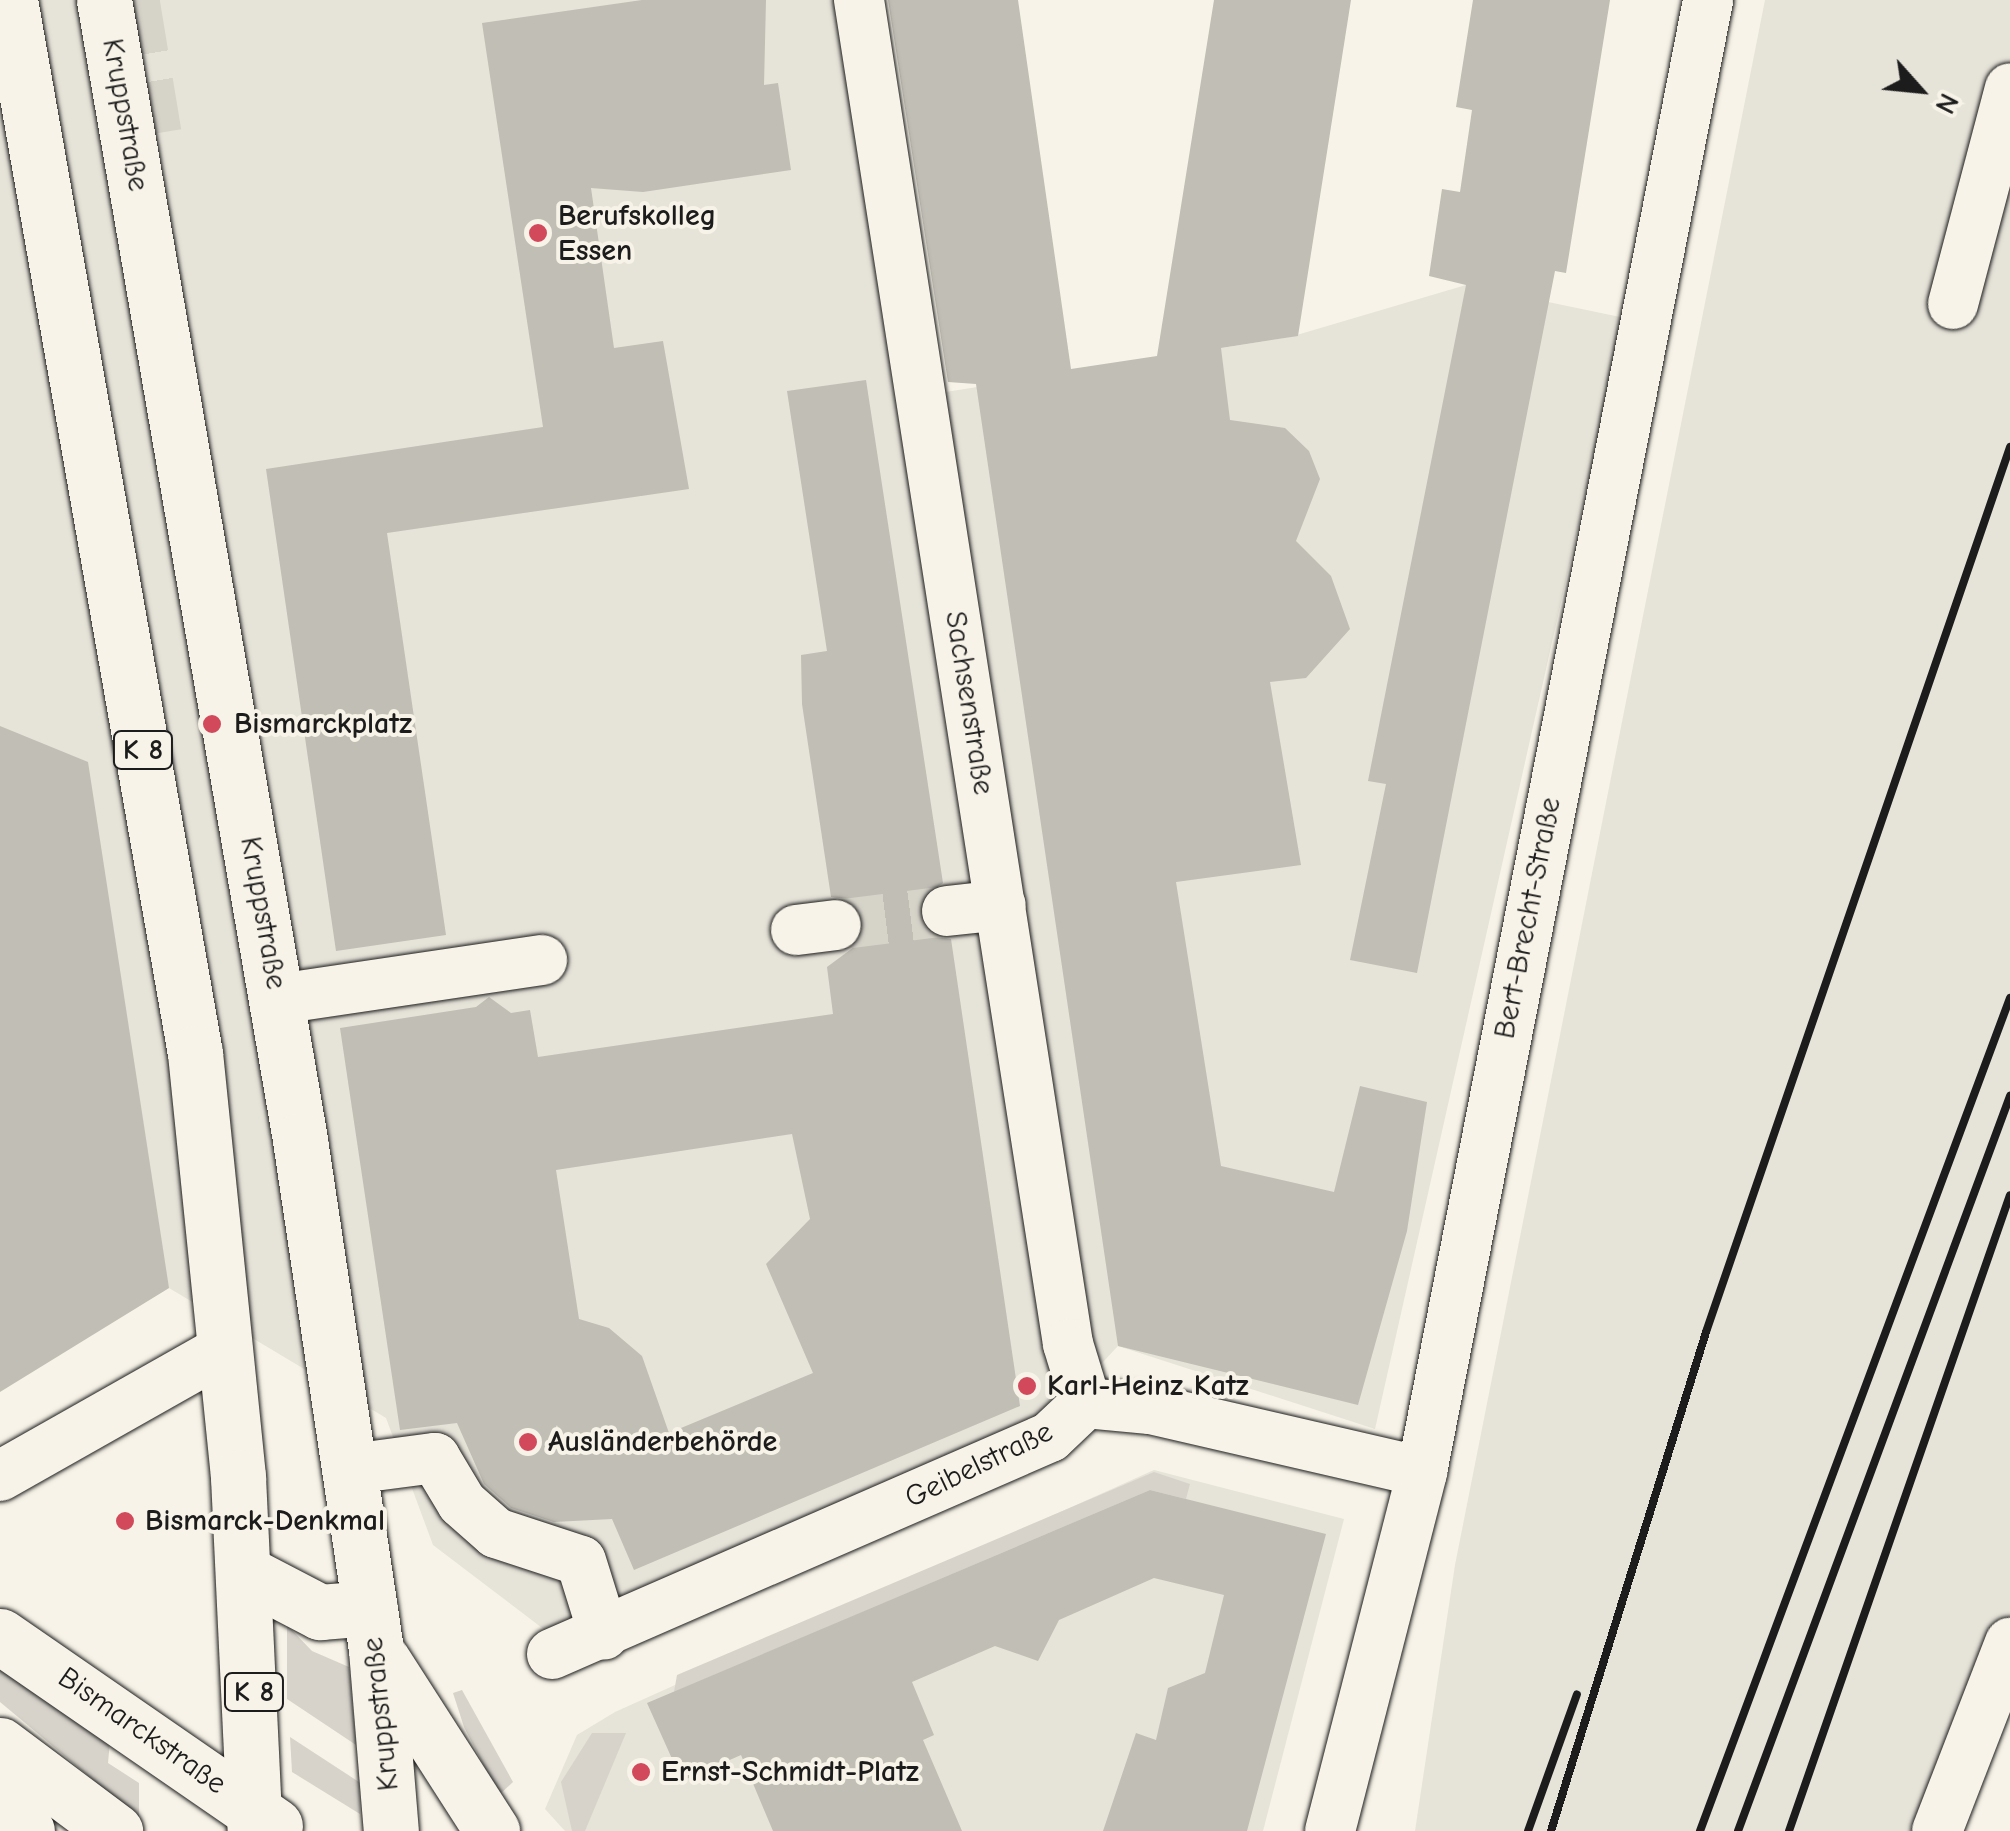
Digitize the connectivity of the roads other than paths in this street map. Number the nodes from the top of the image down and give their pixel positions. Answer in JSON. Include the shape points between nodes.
{"nodes":[{"id":1,"x":10,"y":0,"type":"edge"},
{"id":2,"x":104,"y":0,"type":"edge"},
{"id":3,"x":859,"y":0,"type":"edge"},
{"id":4,"x":1708,"y":0,"type":"edge"},
{"id":5,"x":2010,"y":88,"type":"edge"},
{"id":6,"x":1953,"y":304,"type":"dead end"},
{"id":7,"x":1002,"y":905,"type":"junction"},
{"id":8,"x":947,"y":911,"type":"tunnel mouth"},
{"id":9,"x":542,"y":960,"type":"dead end"},
{"id":10,"x":278,"y":998,"type":"junction"},
{"id":11,"x":226,"y":1348,"type":"junction"},
{"id":12,"x":1086,"y":1404,"type":"junction"},
{"id":13,"x":352,"y":1468,"type":"junction"},
{"id":14,"x":1422,"y":1472,"type":"junction"},
{"id":15,"x":0,"y":1476,"type":"edge"},
{"id":16,"x":246,"y":1574,"type":"junction"},
{"id":17,"x":373,"y":1629,"type":"junction"},
{"id":18,"x":0,"y":1636,"type":"edge"},
{"id":19,"x":604,"y":1636,"type":"junction"},
{"id":20,"x":2010,"y":1644,"type":"edge"},
{"id":21,"x":552,"y":1654,"type":"dead end"},
{"id":22,"x":0,"y":1745,"type":"edge"},
{"id":23,"x":0,"y":1790,"type":"edge"},
{"id":24,"x":264,"y":1824,"type":"edge"},
{"id":25,"x":26,"y":1831,"type":"edge"},
{"id":26,"x":116,"y":1831,"type":"edge"},
{"id":27,"x":391,"y":1831,"type":"edge"},
{"id":28,"x":492,"y":1831,"type":"edge"},
{"id":29,"x":1330,"y":1831,"type":"edge"},
{"id":30,"x":1937,"y":1831,"type":"edge"}],
"edges":[{"from":1,"to":11,"type":"main road","number":"K 8","via":[[195,1053]]},
{"from":2,"to":10,"type":"main road","name":"Kruppstraße"},
{"from":3,"to":7,"type":"street","name":"Sachsenstraße"},
{"from":4,"to":14,"type":"street","name":"Bert-Brecht-Straße"},
{"from":5,"to":6,"type":"street"},
{"from":7,"to":8,"type":"street"},
{"from":7,"to":12,"type":"street","name":"Sachsenstraße","via":[[1068,1344]]},
{"from":9,"to":10,"type":"street"},
{"from":10,"to":13,"type":"main road","name":"Kruppstraße"},
{"from":11,"to":15,"type":"street"},
{"from":11,"to":16,"type":"main road","number":"K 8"},
{"from":12,"to":14,"type":"street","name":"Geibelstraße","via":[[1150,1408]]},
{"from":12,"to":19,"type":"street","name":"Geibelstraße","via":[[1050,1437]]},
{"from":13,"to":17,"type":"main road","name":"Kruppstraße"},
{"from":13,"to":19,"type":"street","via":[[435,1458],[462,1503],[496,1533],[581,1561]]},
{"from":14,"to":29,"type":"street","name":"Bert-Brecht-Straße"},
{"from":16,"to":17,"type":"main road","via":[[320,1612]]},
{"from":16,"to":24,"type":"main road","number":"K 8"},
{"from":17,"to":27,"type":"main road","name":"Kruppstraße"},
{"from":17,"to":28,"type":"main road"},
{"from":18,"to":24,"type":"main road","name":"Bismarckstraße"},
{"from":19,"to":21,"type":"street","name":"Geibelstraße"},
{"from":20,"to":30,"type":"street"},
{"from":22,"to":26,"type":"main road"},
{"from":23,"to":25,"type":"main road"}]}
